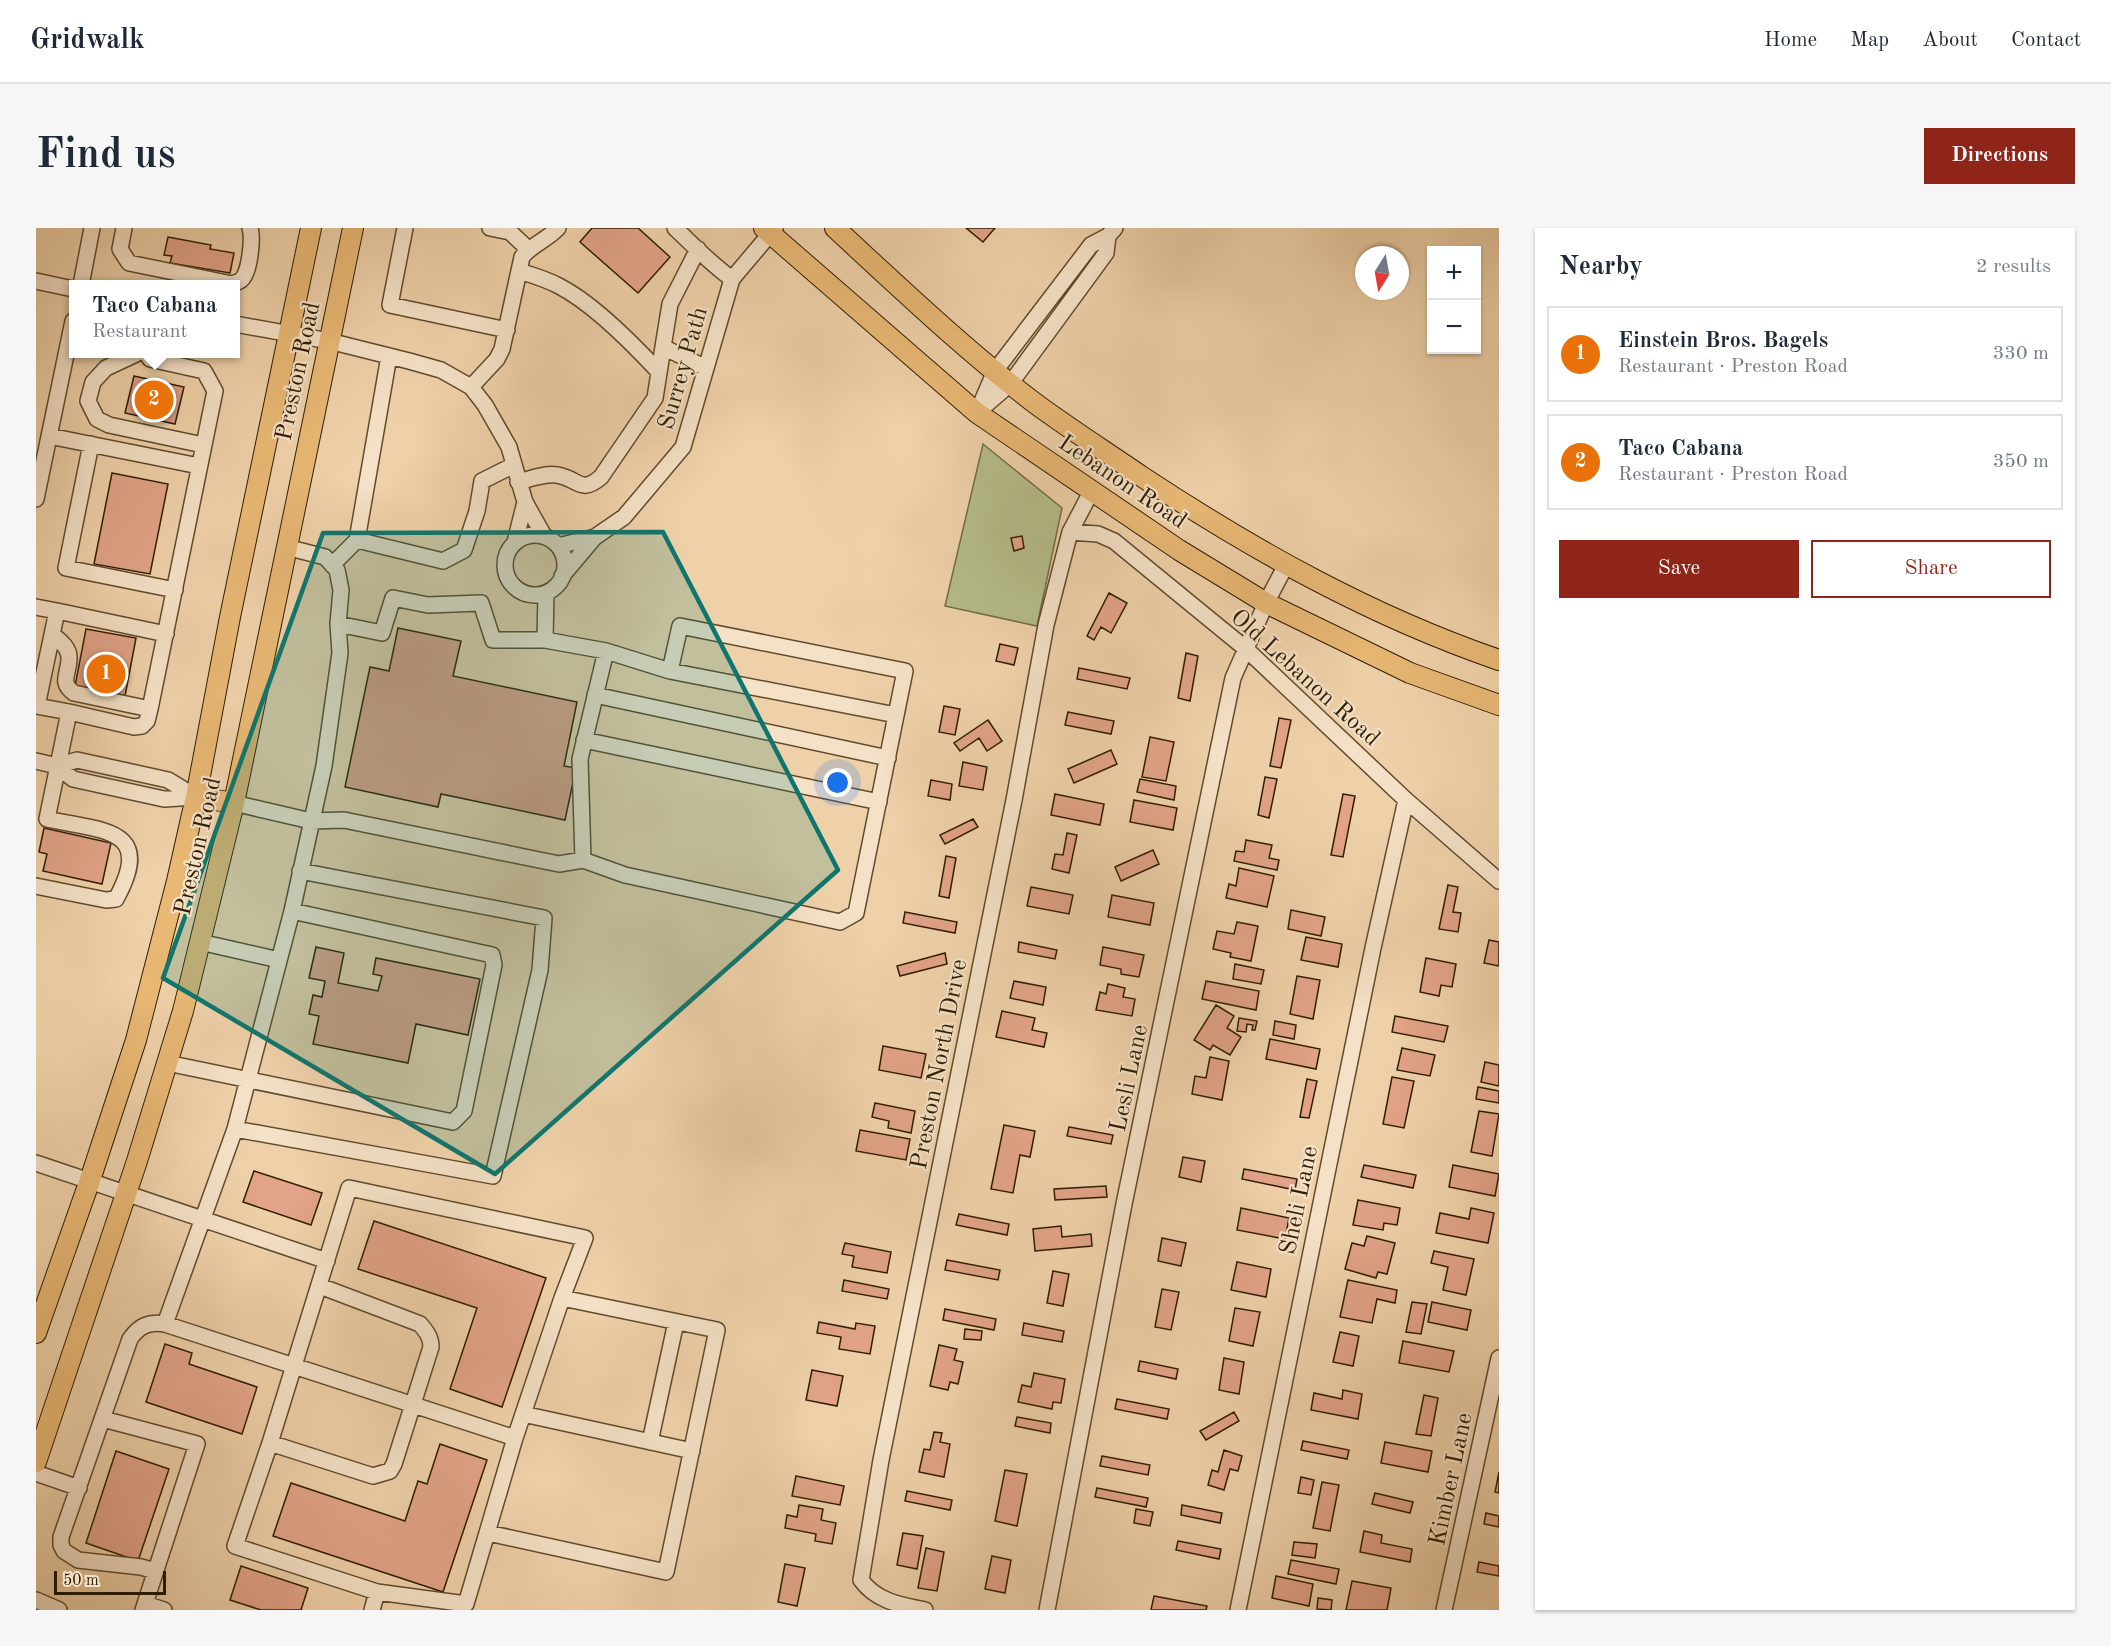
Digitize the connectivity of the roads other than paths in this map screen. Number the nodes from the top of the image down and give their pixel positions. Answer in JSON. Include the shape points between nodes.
{"nodes":[{"id":1,"x":92,"y":228,"type":"edge"},
{"id":2,"x":124,"y":228,"type":"edge"},
{"id":3,"x":250,"y":228,"type":"edge"},
{"id":4,"x":311,"y":228,"type":"edge"},
{"id":5,"x":353,"y":228,"type":"edge"},
{"id":6,"x":405,"y":228,"type":"edge"},
{"id":7,"x":490,"y":228,"type":"edge"},
{"id":8,"x":558,"y":228,"type":"edge"},
{"id":9,"x":675,"y":228,"type":"edge"},
{"id":10,"x":835,"y":228,"type":"edge"},
{"id":11,"x":770,"y":230,"type":"edge"},
{"id":12,"x":1113,"y":230,"type":"edge"},
{"id":13,"x":528,"y":249,"type":"junction"},
{"id":14,"x":698,"y":249,"type":"junction"},
{"id":15,"x":519,"y":271,"type":"junction"},
{"id":16,"x":732,"y":279,"type":"junction"},
{"id":17,"x":82,"y":280,"type":"edge"},
{"id":18,"x":212,"y":280,"type":"edge"},
{"id":19,"x":36,"y":281,"type":"edge"},
{"id":20,"x":240,"y":281,"type":"edge"},
{"id":21,"x":69,"y":288,"type":"edge"},
{"id":22,"x":240,"y":325,"type":"edge"},
{"id":23,"x":507,"y":330,"type":"junction"},
{"id":24,"x":288,"y":334,"type":"junction"},
{"id":25,"x":69,"y":340,"type":"edge"},
{"id":26,"x":328,"y":341,"type":"junction"},
{"id":27,"x":663,"y":347,"type":"junction"},
{"id":28,"x":389,"y":356,"type":"junction"},
{"id":29,"x":127,"y":358,"type":"edge"},
{"id":30,"x":149,"y":358,"type":"edge"},
{"id":31,"x":706,"y":368,"type":"junction"},
{"id":32,"x":658,"y":371,"type":"junction"},
{"id":33,"x":995,"y":371,"type":"junction"},
{"id":34,"x":1010,"y":384,"type":"junction"},
{"id":35,"x":471,"y":387,"type":"junction"},
{"id":36,"x":976,"y":413,"type":"junction"},
{"id":37,"x":49,"y":436,"type":"junction"},
{"id":38,"x":91,"y":444,"type":"junction"},
{"id":39,"x":203,"y":445,"type":"junction"},
{"id":40,"x":514,"y":465,"type":"junction"},
{"id":41,"x":199,"y":466,"type":"junction"},
{"id":42,"x":518,"y":482,"type":"junction"},
{"id":43,"x":37,"y":490,"type":"edge"},
{"id":44,"x":1091,"y":492,"type":"junction"},
{"id":45,"x":525,"y":502,"type":"junction"},
{"id":46,"x":1070,"y":532,"type":"junction"},
{"id":47,"x":544,"y":536,"type":"junction"},
{"id":48,"x":595,"y":537,"type":"junction"},
{"id":49,"x":357,"y":540,"type":"junction"},
{"id":50,"x":515,"y":542,"type":"junction"},
{"id":51,"x":558,"y":546,"type":"junction"},
{"id":52,"x":286,"y":547,"type":"junction"},
{"id":53,"x":332,"y":565,"type":"junction"},
{"id":54,"x":1286,"y":565,"type":"junction"},
{"id":55,"x":562,"y":576,"type":"junction"},
{"id":56,"x":175,"y":590,"type":"junction"},
{"id":57,"x":546,"y":593,"type":"junction"},
{"id":58,"x":1266,"y":603,"type":"junction"},
{"id":59,"x":36,"y":607,"type":"edge"},
{"id":60,"x":57,"y":611,"type":"junction"},
{"id":61,"x":338,"y":624,"type":"junction"},
{"id":62,"x":52,"y":634,"type":"junction"},
{"id":63,"x":166,"y":634,"type":"junction"},
{"id":64,"x":545,"y":640,"type":"junction"},
{"id":65,"x":1246,"y":649,"type":"junction"},
{"id":66,"x":606,"y":651,"type":"junction"},
{"id":67,"x":1499,"y":660,"type":"edge"},
{"id":68,"x":670,"y":671,"type":"junction"},
{"id":69,"x":595,"y":695,"type":"junction"},
{"id":70,"x":1499,"y":705,"type":"edge"},
{"id":71,"x":150,"y":709,"type":"junction"},
{"id":72,"x":69,"y":712,"type":"junction"},
{"id":73,"x":897,"y":715,"type":"junction"},
{"id":74,"x":584,"y":740,"type":"junction"},
{"id":75,"x":888,"y":758,"type":"junction"},
{"id":76,"x":36,"y":761,"type":"edge"},
{"id":77,"x":57,"y":766,"type":"junction"},
{"id":78,"x":196,"y":797,"type":"junction"},
{"id":79,"x":1406,"y":800,"type":"junction"},
{"id":80,"x":879,"y":802,"type":"junction"},
{"id":81,"x":234,"y":803,"type":"junction"},
{"id":82,"x":41,"y":818,"type":"edge"},
{"id":83,"x":311,"y":820,"type":"junction"},
{"id":84,"x":583,"y":860,"type":"junction"},
{"id":85,"x":300,"y":871,"type":"junction"},
{"id":86,"x":1499,"y":881,"type":"edge"},
{"id":87,"x":36,"y":886,"type":"edge"},
{"id":88,"x":292,"y":911,"type":"junction"},
{"id":89,"x":200,"y":942,"type":"junction"},
{"id":90,"x":279,"y":960,"type":"junction"},
{"id":91,"x":167,"y":1063,"type":"junction"},
{"id":92,"x":247,"y":1080,"type":"junction"},
{"id":93,"x":235,"y":1129,"type":"junction"},
{"id":94,"x":36,"y":1162,"type":"edge"},
{"id":95,"x":90,"y":1180,"type":"junction"},
{"id":96,"x":127,"y":1193,"type":"junction"},
{"id":97,"x":203,"y":1220,"type":"junction"},
{"id":98,"x":327,"y":1261,"type":"junction"},
{"id":99,"x":320,"y":1286,"type":"junction"},
{"id":100,"x":562,"y":1298,"type":"junction"},
{"id":101,"x":676,"y":1322,"type":"junction"},
{"id":102,"x":165,"y":1324,"type":"junction"},
{"id":103,"x":36,"y":1333,"type":"edge"},
{"id":104,"x":1499,"y":1358,"type":"edge"},
{"id":105,"x":294,"y":1366,"type":"junction"},
{"id":106,"x":413,"y":1405,"type":"junction"},
{"id":107,"x":523,"y":1414,"type":"junction"},
{"id":108,"x":103,"y":1419,"type":"junction"},
{"id":109,"x":515,"y":1438,"type":"junction"},
{"id":110,"x":650,"y":1442,"type":"junction"},
{"id":111,"x":270,"y":1443,"type":"junction"},
{"id":112,"x":692,"y":1451,"type":"junction"},
{"id":113,"x":36,"y":1462,"type":"edge"},
{"id":114,"x":36,"y":1473,"type":"edge"},
{"id":115,"x":79,"y":1488,"type":"junction"},
{"id":116,"x":488,"y":1533,"type":"junction"},
{"id":117,"x":155,"y":1571,"type":"junction"},
{"id":118,"x":377,"y":1592,"type":"junction"},
{"id":119,"x":36,"y":1600,"type":"edge"},
{"id":120,"x":144,"y":1607,"type":"edge"},
{"id":121,"x":60,"y":1610,"type":"edge"},
{"id":122,"x":164,"y":1610,"type":"edge"},
{"id":123,"x":372,"y":1610,"type":"edge"},
{"id":124,"x":925,"y":1610,"type":"edge"},
{"id":125,"x":1047,"y":1610,"type":"edge"},
{"id":126,"x":1239,"y":1610,"type":"edge"},
{"id":127,"x":1444,"y":1610,"type":"edge"}],
"edges":[{"from":1,"to":17,"type":"street"},
{"from":2,"to":18,"type":"street","via":[[120,249],[129,263]]},
{"from":3,"to":20,"type":"street","via":[[253,237],[246,273]]},
{"from":4,"to":24,"type":"main road","name":"Preston Road"},
{"from":5,"to":26,"type":"main road","name":"Preston Road"},
{"from":6,"to":23,"type":"street","via":[[390,305]]},
{"from":7,"to":13,"type":"street","via":[[510,232]]},
{"from":8,"to":13,"type":"street"},
{"from":9,"to":14,"type":"street"},
{"from":10,"to":33,"type":"main road","name":"Lebanon Road"},
{"from":11,"to":16,"type":"street","name":"Surrey Path"},
{"from":11,"to":36,"type":"main road","name":"Lebanon Road"},
{"from":12,"to":33,"type":"street","via":[[1091,245]]},
{"from":12,"to":34,"type":"street","via":[[1106,253]]},
{"from":13,"to":15,"type":"street"},
{"from":14,"to":16,"type":"street"},
{"from":14,"to":27,"type":"street","via":[[670,304]]},
{"from":15,"to":23,"type":"street"},
{"from":15,"to":32,"type":"street","via":[[570,292]]},
{"from":16,"to":31,"type":"street","name":"Surrey Path"},
{"from":19,"to":21,"type":"street"},
{"from":22,"to":24,"type":"street"},
{"from":23,"to":35,"type":"street","via":[[497,359]]},
{"from":24,"to":26,"type":"street"},
{"from":24,"to":78,"type":"main road","name":"Preston Road"},
{"from":25,"to":37,"type":"street"},
{"from":26,"to":28,"type":"street"},
{"from":26,"to":52,"type":"main road","name":"Preston Road"},
{"from":27,"to":31,"type":"street"},
{"from":27,"to":32,"type":"street"},
{"from":28,"to":35,"type":"street","via":[[441,370]]},
{"from":28,"to":49,"type":"street"},
{"from":29,"to":39,"type":"street","via":[[106,368],[93,382],[88,401],[97,419]]},
{"from":30,"to":39,"type":"street","via":[[204,372],[215,391]]},
{"from":31,"to":48,"type":"street","name":"Surrey Path","via":[[683,447],[624,517]]},
{"from":32,"to":42,"type":"street","via":[[655,398],[591,486],[554,474]]},
{"from":33,"to":34,"type":"main road","name":"Lebanon Road"},
{"from":33,"to":36,"type":"street"},
{"from":34,"to":36,"type":"street"},
{"from":34,"to":54,"type":"main road","name":"Lebanon Road","via":[[1199,514]]},
{"from":35,"to":40,"type":"street","via":[[509,447]]},
{"from":36,"to":44,"type":"main road","name":"Lebanon Road"},
{"from":37,"to":38,"type":"street"},
{"from":37,"to":43,"type":"street"},
{"from":38,"to":41,"type":"street"},
{"from":38,"to":56,"type":"street","via":[[66,568]]},
{"from":39,"to":41,"type":"street"},
{"from":40,"to":42,"type":"street"},
{"from":40,"to":49,"type":"street","via":[[482,481],[464,550],[443,561]]},
{"from":41,"to":56,"type":"street"},
{"from":42,"to":45,"type":"street"},
{"from":44,"to":46,"type":"street","name":"Preston North Drive"},
{"from":44,"to":58,"type":"main road","name":"Lebanon Road"},
{"from":45,"to":47,"type":"street"},
{"from":45,"to":50,"type":"street"},
{"from":46,"to":65,"type":"street","name":"Old Lebanon Road","via":[[1098,534],[1114,541]]},
{"from":46,"to":124,"type":"street","name":"Preston North Drive","via":[[1046,626],[863,1558],[861,1580],[867,1589],[885,1601]]},
{"from":47,"to":50,"type":"street","via":[[527,536]]},
{"from":47,"to":51,"type":"street"},
{"from":48,"to":51,"type":"street","name":"Surrey Path"},
{"from":48,"to":55,"type":"street","name":"Surrey Path"},
{"from":49,"to":53,"type":"street"},
{"from":50,"to":57,"type":"street","via":[[507,553],[505,567],[509,580],[518,590]]},
{"from":51,"to":55,"type":"street","via":[[565,564]]},
{"from":52,"to":53,"type":"street","via":[[325,557]]},
{"from":52,"to":81,"type":"main road","name":"Preston Road"},
{"from":53,"to":61,"type":"street","via":[[337,570],[341,590]]},
{"from":54,"to":58,"type":"street","name":"Lesli Lane"},
{"from":54,"to":67,"type":"main road","name":"Lebanon Road","via":[[1391,617]]},
{"from":55,"to":57,"type":"street","name":"Surrey Path"},
{"from":56,"to":63,"type":"street"},
{"from":57,"to":64,"type":"street"},
{"from":58,"to":65,"type":"street","name":"Lesli Lane"},
{"from":58,"to":70,"type":"main road","name":"Lebanon Road","via":[[1410,673]]},
{"from":59,"to":60,"type":"street"},
{"from":60,"to":62,"type":"street"},
{"from":60,"to":63,"type":"street"},
{"from":61,"to":64,"type":"street","via":[[382,633],[393,598],[428,605],[481,603],[493,640]]},
{"from":61,"to":83,"type":"street","via":[[339,672]]},
{"from":62,"to":71,"type":"street","via":[[69,655],[65,684],[74,693]]},
{"from":62,"to":72,"type":"street","via":[[37,706]]},
{"from":63,"to":71,"type":"street"},
{"from":64,"to":66,"type":"street"},
{"from":65,"to":79,"type":"street","name":"Old Lebanon Road"},
{"from":65,"to":125,"type":"street","name":"Lesli Lane","via":[[1233,678],[1218,748],[1124,1204]]},
{"from":66,"to":68,"type":"street"},
{"from":66,"to":69,"type":"street"},
{"from":68,"to":73,"type":"street"},
{"from":68,"to":73,"type":"street","via":[[680,627],[691,629],[905,671]]},
{"from":69,"to":74,"type":"street"},
{"from":69,"to":75,"type":"street"},
{"from":71,"to":72,"type":"street","via":[[147,721],[134,727]]},
{"from":72,"to":77,"type":"street"},
{"from":73,"to":75,"type":"street"},
{"from":74,"to":80,"type":"street"},
{"from":74,"to":84,"type":"street","via":[[580,759]]},
{"from":75,"to":80,"type":"street"},
{"from":76,"to":77,"type":"street"},
{"from":77,"to":78,"type":"street","via":[[77,760],[168,780]]},
{"from":77,"to":82,"type":"street"},
{"from":78,"to":81,"type":"main road"},
{"from":78,"to":95,"type":"main road","name":"Preston Road","via":[[139,1029]]},
{"from":79,"to":86,"type":"street","name":"Old Lebanon Road"},
{"from":79,"to":126,"type":"street","name":"Sheli Lane"},
{"from":80,"to":84,"type":"street","via":[[856,913],[840,922],[625,875]]},
{"from":81,"to":83,"type":"street"},
{"from":81,"to":89,"type":"main road","name":"Preston Road"},
{"from":82,"to":87,"type":"street","via":[[115,834],[127,845],[130,855],[116,899]]},
{"from":83,"to":84,"type":"street","via":[[344,820],[559,864]]},
{"from":83,"to":85,"type":"street"},
{"from":85,"to":88,"type":"street"},
{"from":85,"to":93,"type":"street","via":[[544,918],[540,970],[494,1176]]},
{"from":88,"to":90,"type":"street"},
{"from":88,"to":92,"type":"street","via":[[492,955],[494,964],[464,1111],[453,1122]]},
{"from":89,"to":90,"type":"street"},
{"from":89,"to":91,"type":"main road","name":"Preston Road"},
{"from":90,"to":92,"type":"street"},
{"from":91,"to":92,"type":"street"},
{"from":91,"to":96,"type":"main road","name":"Preston Road"},
{"from":92,"to":93,"type":"street"},
{"from":93,"to":97,"type":"street"},
{"from":94,"to":95,"type":"street"},
{"from":95,"to":96,"type":"street"},
{"from":95,"to":103,"type":"main road","name":"Preston Road"},
{"from":96,"to":97,"type":"street"},
{"from":96,"to":113,"type":"main road","name":"Preston Road"},
{"from":97,"to":98,"type":"street"},
{"from":97,"to":102,"type":"street"},
{"from":98,"to":99,"type":"street"},
{"from":98,"to":100,"type":"street","via":[[350,1188],[585,1238]]},
{"from":99,"to":105,"type":"street"},
{"from":99,"to":106,"type":"street","via":[[420,1324],[427,1332],[431,1347]]},
{"from":100,"to":101,"type":"street"},
{"from":100,"to":107,"type":"street"},
{"from":101,"to":110,"type":"street"},
{"from":101,"to":112,"type":"street","via":[[717,1330]]},
{"from":102,"to":105,"type":"street"},
{"from":102,"to":108,"type":"street","via":[[145,1325],[130,1339]]},
{"from":104,"to":127,"type":"street","name":"Kimber Lane"},
{"from":105,"to":106,"type":"street"},
{"from":105,"to":111,"type":"street"},
{"from":106,"to":109,"type":"street"},
{"from":106,"to":111,"type":"street","via":[[394,1464],[383,1475],[373,1476]]},
{"from":107,"to":109,"type":"street"},
{"from":107,"to":110,"type":"street"},
{"from":108,"to":115,"type":"street"},
{"from":108,"to":117,"type":"street","via":[[197,1444]]},
{"from":109,"to":116,"type":"street"},
{"from":110,"to":112,"type":"street"},
{"from":111,"to":118,"type":"street","via":[[235,1546]]},
{"from":112,"to":116,"type":"street","via":[[666,1572]]},
{"from":114,"to":115,"type":"street"},
{"from":115,"to":117,"type":"street","via":[[61,1537],[64,1551],[78,1560]]},
{"from":116,"to":118,"type":"street","via":[[466,1604]]},
{"from":117,"to":120,"type":"street"},
{"from":118,"to":123,"type":"street"},
{"from":119,"to":121,"type":"street"},
{"from":120,"to":122,"type":"street"}]}
